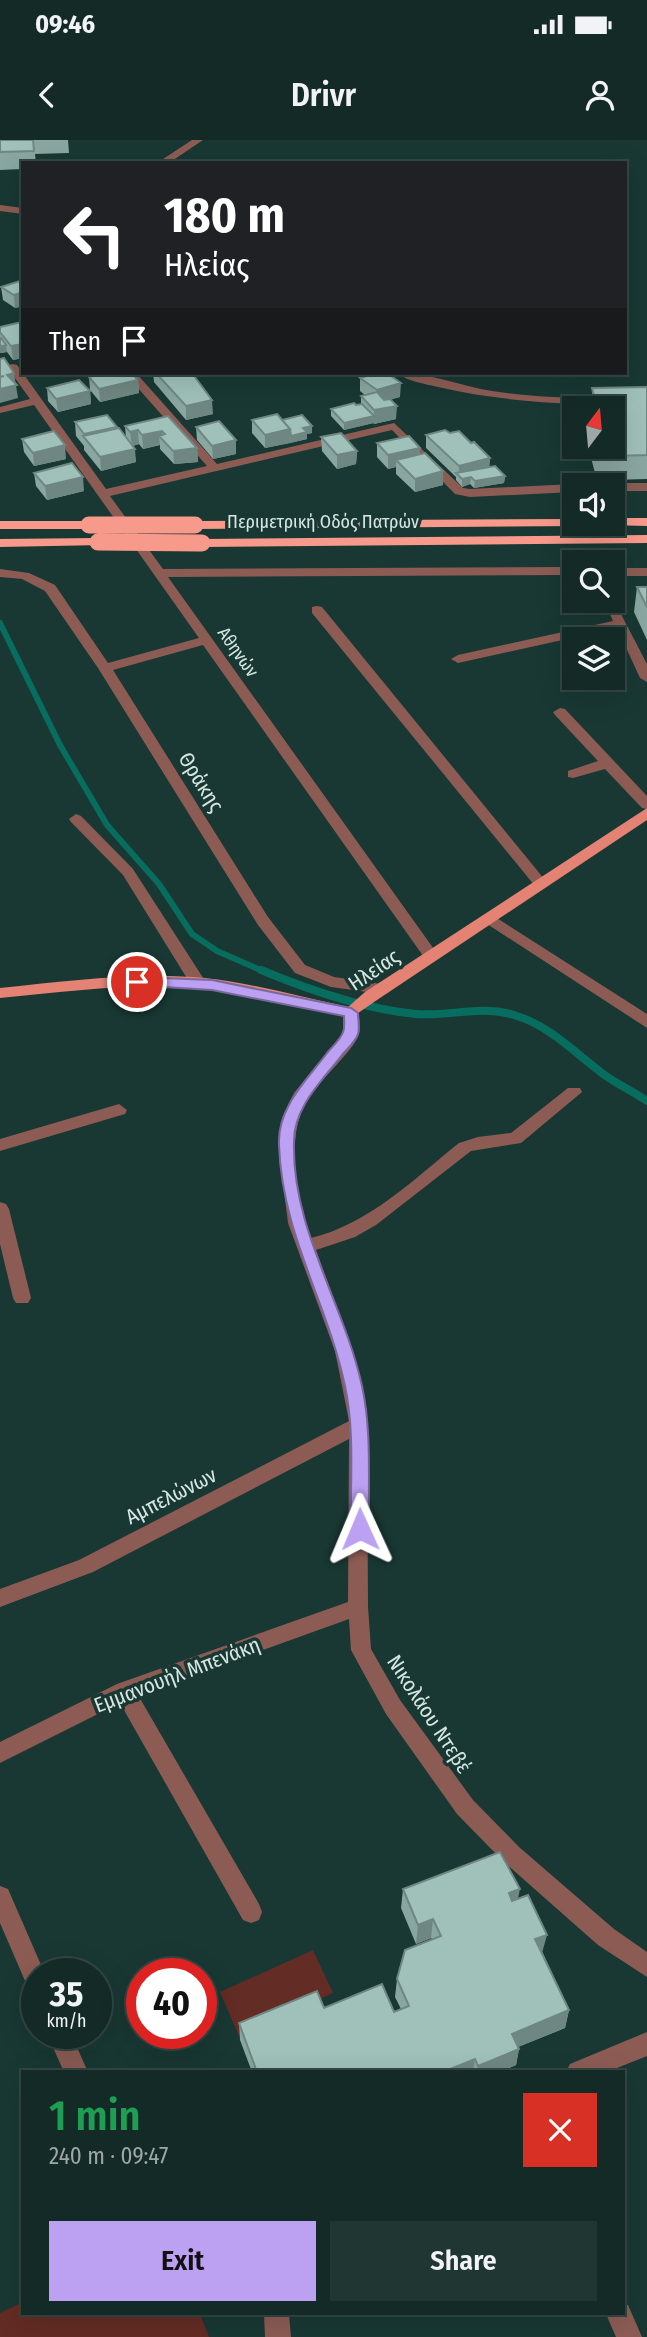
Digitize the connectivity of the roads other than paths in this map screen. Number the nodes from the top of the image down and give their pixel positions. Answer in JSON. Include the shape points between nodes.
{"nodes":[{"id":1,"x":198,"y":140,"type":"edge"},
{"id":2,"x":165,"y":161,"type":"edge"},
{"id":3,"x":0,"y":208,"type":"edge"},
{"id":4,"x":21,"y":211,"type":"edge"},
{"id":5,"x":0,"y":370,"type":"edge"},
{"id":6,"x":409,"y":375,"type":"edge"},
{"id":7,"x":133,"y":376,"type":"edge"},
{"id":8,"x":37,"y":401,"type":"junction"},
{"id":9,"x":647,"y":402,"type":"edge"},
{"id":10,"x":0,"y":410,"type":"edge"},
{"id":11,"x":215,"y":468,"type":"junction"},
{"id":12,"x":625,"y":487,"type":"edge"},
{"id":13,"x":647,"y":487,"type":"edge"},
{"id":14,"x":562,"y":489,"type":"edge"},
{"id":15,"x":102,"y":494,"type":"junction"},
{"id":16,"x":625,"y":522,"type":"edge"},
{"id":17,"x":647,"y":522,"type":"edge"},
{"id":18,"x":562,"y":523,"type":"edge"},
{"id":19,"x":0,"y":525,"type":"edge"},
{"id":20,"x":647,"y":539,"type":"edge"},
{"id":21,"x":0,"y":543,"type":"edge"},
{"id":22,"x":562,"y":572,"type":"edge"},
{"id":23,"x":625,"y":572,"type":"edge"},
{"id":24,"x":647,"y":572,"type":"edge"},
{"id":25,"x":0,"y":573,"type":"edge"},
{"id":26,"x":160,"y":573,"type":"junction"},
{"id":27,"x":317,"y":610,"type":"dead end"},
{"id":28,"x":616,"y":613,"type":"edge"},
{"id":29,"x":620,"y":623,"type":"junction"},
{"id":30,"x":206,"y":640,"type":"junction"},
{"id":31,"x":458,"y":659,"type":"dead end"},
{"id":32,"x":105,"y":668,"type":"junction"},
{"id":33,"x":647,"y":678,"type":"edge"},
{"id":34,"x":560,"y":712,"type":"dead end"},
{"id":35,"x":608,"y":763,"type":"junction"},
{"id":36,"x":573,"y":774,"type":"dead end"},
{"id":37,"x":647,"y":805,"type":"edge"},
{"id":38,"x":647,"y":813,"type":"edge"},
{"id":39,"x":76,"y":820,"type":"dead end"},
{"id":40,"x":540,"y":883,"type":"junction"},
{"id":41,"x":489,"y":918,"type":"junction"},
{"id":42,"x":431,"y":956,"type":"junction"},
{"id":43,"x":199,"y":984,"type":"junction"},
{"id":44,"x":377,"y":992,"type":"junction"},
{"id":45,"x":0,"y":993,"type":"edge"},
{"id":46,"x":353,"y":1010,"type":"junction"},
{"id":47,"x":647,"y":1022,"type":"edge"},
{"id":48,"x":574,"y":1092,"type":"dead end"},
{"id":49,"x":119,"y":1110,"type":"dead end"},
{"id":50,"x":0,"y":1145,"type":"edge"},
{"id":51,"x":0,"y":1209,"type":"edge"},
{"id":52,"x":304,"y":1245,"type":"junction"},
{"id":53,"x":22,"y":1297,"type":"dead end"},
{"id":54,"x":358,"y":1425,"type":"junction"},
{"id":55,"x":0,"y":1598,"type":"edge"},
{"id":56,"x":358,"y":1607,"type":"junction"},
{"id":57,"x":124,"y":1691,"type":"junction"},
{"id":58,"x":0,"y":1753,"type":"edge"},
{"id":59,"x":0,"y":1897,"type":"edge"},
{"id":60,"x":251,"y":1912,"type":"dead end"},
{"id":61,"x":27,"y":1958,"type":"edge"},
{"id":62,"x":647,"y":1966,"type":"edge"},
{"id":63,"x":647,"y":2044,"type":"edge"},
{"id":64,"x":66,"y":2049,"type":"edge"},
{"id":65,"x":75,"y":2070,"type":"edge"},
{"id":66,"x":583,"y":2070,"type":"edge"},
{"id":67,"x":277,"y":2315,"type":"edge"},
{"id":68,"x":619,"y":2315,"type":"edge"},
{"id":69,"x":278,"y":2337,"type":"edge"},
{"id":70,"x":629,"y":2337,"type":"edge"}],
"edges":[{"from":1,"to":2,"type":"street"},
{"from":3,"to":4,"type":"street"},
{"from":5,"to":8,"type":"street","name":"Αθηνών","via":[[13,367]]},
{"from":6,"to":9,"type":"street","via":[[498,396]]},
{"from":7,"to":11,"type":"street"},
{"from":8,"to":10,"type":"street"},
{"from":8,"to":15,"type":"street","name":"Αθηνών"},
{"from":11,"to":14,"type":"street","via":[[394,426],[459,491]]},
{"from":11,"to":15,"type":"street"},
{"from":12,"to":13,"type":"street"},
{"from":15,"to":26,"type":"street","name":"Αθηνών"},
{"from":16,"to":17,"type":"highway"},
{"from":18,"to":19,"type":"highway","name":"Περιμετρική Οδός Πατρών","bridge":true},
{"from":20,"to":21,"type":"highway","name":"Περιμετρική Οδός Πατρών","bridge":true},
{"from":22,"to":26,"type":"street"},
{"from":23,"to":24,"type":"street"},
{"from":25,"to":32,"type":"street","name":"Θράκης","via":[[25,576],[50,588]]},
{"from":26,"to":30,"type":"street","name":"Αθηνών"},
{"from":27,"to":40,"type":"street"},
{"from":28,"to":29,"type":"street"},
{"from":29,"to":31,"type":"street"},
{"from":29,"to":33,"type":"street"},
{"from":30,"to":32,"type":"street"},
{"from":30,"to":42,"type":"street","name":"Αθηνών"},
{"from":32,"to":44,"type":"street","name":"Θράκης","via":[[263,922],[298,967],[312,976]]},
{"from":34,"to":35,"type":"street"},
{"from":35,"to":36,"type":"street"},
{"from":35,"to":37,"type":"street"},
{"from":38,"to":40,"type":"main road","name":"Ηλείας"},
{"from":39,"to":43,"type":"street","via":[[128,872]]},
{"from":40,"to":41,"type":"main road","name":"Ηλείας"},
{"from":41,"to":42,"type":"main road","name":"Ηλείας"},
{"from":41,"to":47,"type":"street"},
{"from":42,"to":44,"type":"main road","name":"Ηλείας"},
{"from":43,"to":45,"type":"main road","name":"Ηλείας","via":[[137,982]]},
{"from":43,"to":46,"type":"main road","name":"Ηλείας"},
{"from":44,"to":46,"type":"main road","name":"Ηλείας"},
{"from":46,"to":52,"type":"street","name":"Νικολάου Ντεβέ","via":[[351,1034],[300,1097],[288,1123],[289,1179]]},
{"from":48,"to":52,"type":"street","via":[[515,1139],[465,1147],[358,1229],[320,1244]]},
{"from":49,"to":50,"type":"street"},
{"from":51,"to":53,"type":"street"},
{"from":52,"to":54,"type":"street","name":"Νικολάου Ντεβέ","via":[[344,1351]]},
{"from":54,"to":55,"type":"street","name":"Αμπελώνων","via":[[86,1566]]},
{"from":54,"to":56,"type":"street","name":"Νικολάου Ντεβέ"},
{"from":56,"to":57,"type":"street","name":"Εμμανουήλ Μπενάκη"},
{"from":56,"to":62,"type":"street","name":"Νικολάου Ντεβέ","via":[[361,1650],[393,1707],[465,1807],[606,1937]]},
{"from":57,"to":58,"type":"street","name":"Εμμανουήλ Μπενάκη"},
{"from":57,"to":60,"type":"street"},
{"from":59,"to":61,"type":"street"},
{"from":63,"to":66,"type":"street"},
{"from":64,"to":65,"type":"street"},
{"from":67,"to":69,"type":"street"},
{"from":68,"to":70,"type":"street"}]}
